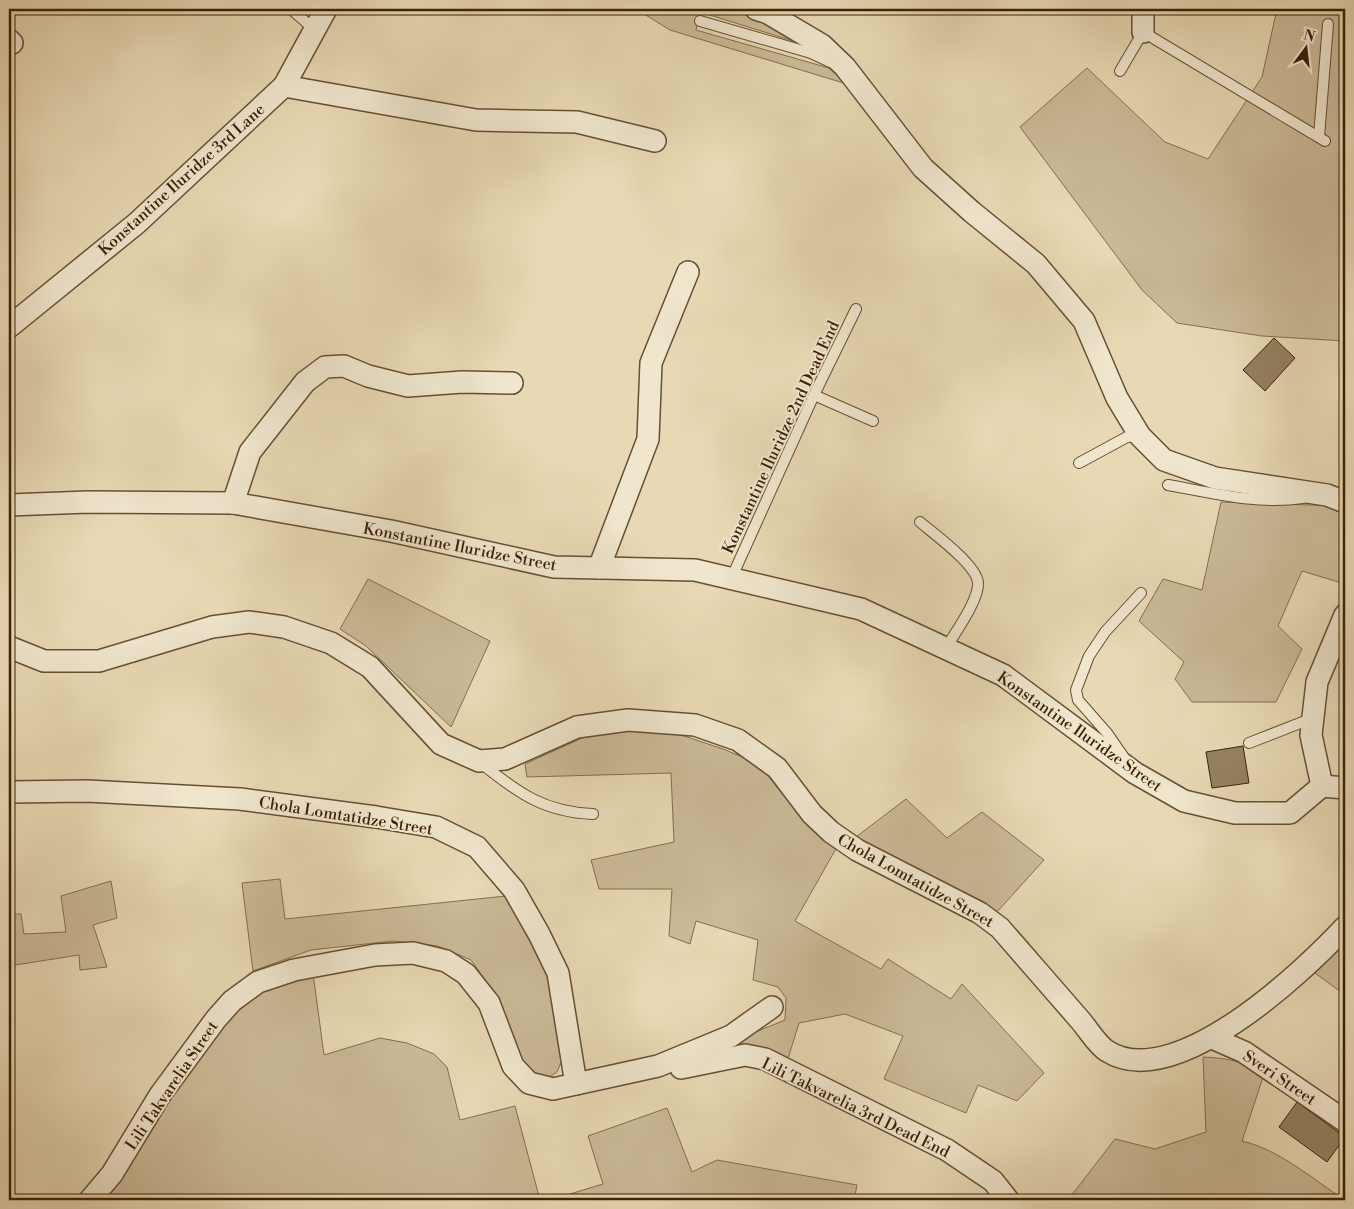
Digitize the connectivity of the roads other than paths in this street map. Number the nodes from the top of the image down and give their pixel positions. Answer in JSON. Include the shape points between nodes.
{"nodes":[{"id":1,"x":291,"y":9,"type":"edge"},
{"id":2,"x":326,"y":9,"type":"edge"},
{"id":3,"x":756,"y":9,"type":"edge"},
{"id":4,"x":1143,"y":9,"type":"edge"},
{"id":5,"x":700,"y":21,"type":"dead end"},
{"id":6,"x":1328,"y":24,"type":"dead end"},
{"id":7,"x":315,"y":30,"type":"junction"},
{"id":8,"x":1143,"y":32,"type":"junction"},
{"id":9,"x":1120,"y":71,"type":"dead end"},
{"id":10,"x":854,"y":78,"type":"junction"},
{"id":11,"x":284,"y":86,"type":"junction"},
{"id":12,"x":655,"y":141,"type":"dead end"},
{"id":13,"x":688,"y":272,"type":"dead end"},
{"id":14,"x":856,"y":309,"type":"dead end"},
{"id":15,"x":9,"y":327,"type":"edge"},
{"id":16,"x":512,"y":382,"type":"dead end"},
{"id":17,"x":814,"y":395,"type":"junction"},
{"id":18,"x":873,"y":421,"type":"dead end"},
{"id":19,"x":1140,"y":436,"type":"junction"},
{"id":20,"x":1079,"y":463,"type":"dead end"},
{"id":21,"x":1168,"y":486,"type":"dead end"},
{"id":22,"x":1336,"y":498,"type":"edge"},
{"id":23,"x":233,"y":503,"type":"junction"},
{"id":24,"x":9,"y":505,"type":"edge"},
{"id":25,"x":920,"y":522,"type":"dead end"},
{"id":26,"x":599,"y":568,"type":"junction"},
{"id":27,"x":731,"y":579,"type":"junction"},
{"id":28,"x":1141,"y":593,"type":"dead end"},
{"id":29,"x":1345,"y":615,"type":"edge"},
{"id":30,"x":9,"y":647,"type":"edge"},
{"id":31,"x":946,"y":648,"type":"junction"},
{"id":32,"x":1313,"y":718,"type":"junction"},
{"id":33,"x":1249,"y":743,"type":"dead end"},
{"id":34,"x":479,"y":761,"type":"junction"},
{"id":35,"x":1135,"y":773,"type":"junction"},
{"id":36,"x":1322,"y":786,"type":"junction"},
{"id":37,"x":1345,"y":788,"type":"edge"},
{"id":38,"x":9,"y":792,"type":"edge"},
{"id":39,"x":593,"y":814,"type":"dead end"},
{"id":40,"x":1345,"y":927,"type":"edge"},
{"id":41,"x":772,"y":1008,"type":"dead end"},
{"id":42,"x":1212,"y":1038,"type":"junction"},
{"id":43,"x":658,"y":1066,"type":"junction"},
{"id":44,"x":576,"y":1084,"type":"junction"},
{"id":45,"x":1345,"y":1121,"type":"edge"},
{"id":46,"x":90,"y":1200,"type":"edge"},
{"id":47,"x":1008,"y":1200,"type":"edge"}],
"edges":[{"from":1,"to":7,"type":"lane"},
{"from":2,"to":7,"type":"street","name":"Konstantine Iluridze 3rd Lane"},
{"from":3,"to":10,"type":"street","via":[[822,45]]},
{"from":4,"to":8,"type":"street"},
{"from":5,"to":10,"type":"lane","via":[[811,53]]},
{"from":6,"to":8,"type":"lane","via":[[1322,139]]},
{"from":7,"to":11,"type":"street","name":"Konstantine Iluridze 3rd Lane"},
{"from":8,"to":9,"type":"lane"},
{"from":10,"to":19,"type":"street","via":[[923,168],[1036,264],[1084,321],[1117,398]]},
{"from":11,"to":12,"type":"street","via":[[476,120],[577,122]]},
{"from":11,"to":15,"type":"street","name":"Konstantine Iluridze 3rd Lane","via":[[137,223]]},
{"from":13,"to":26,"type":"street","via":[[650,363],[648,439]]},
{"from":14,"to":17,"type":"lane","name":"Konstantine Iluridze 2nd Dead End"},
{"from":16,"to":23,"type":"street","via":[[408,386],[344,366],[325,367],[304,382],[250,452]]},
{"from":17,"to":18,"type":"lane"},
{"from":17,"to":27,"type":"lane","name":"Konstantine Iluridze 2nd Dead End"},
{"from":19,"to":20,"type":"lane","via":[[1127,437]]},
{"from":19,"to":22,"type":"street","via":[[1164,460],[1215,478]]},
{"from":21,"to":22,"type":"lane","via":[[1284,501]]},
{"from":23,"to":24,"type":"street","name":"Konstantine Iluridze Street"},
{"from":23,"to":26,"type":"street","name":"Konstantine Iluridze Street","via":[[391,531],[554,567]]},
{"from":25,"to":31,"type":"lane","via":[[966,562],[978,583],[970,606]]},
{"from":26,"to":27,"type":"street","name":"Konstantine Iluridze Street","via":[[695,570]]},
{"from":27,"to":31,"type":"street","name":"Konstantine Iluridze Street","via":[[861,609]]},
{"from":28,"to":35,"type":"lane","via":[[1105,632],[1089,656],[1076,690],[1078,700],[1107,733]]},
{"from":29,"to":32,"type":"street","via":[[1317,682]]},
{"from":30,"to":34,"type":"street","name":"Chola Lomtatidze Street","via":[[44,661],[99,661],[212,627],[249,622],[284,627],[331,643],[370,667],[441,744]]},
{"from":31,"to":35,"type":"street","name":"Konstantine Iluridze Street","via":[[1003,675]]},
{"from":32,"to":33,"type":"lane"},
{"from":32,"to":36,"type":"street","via":[[1311,735]]},
{"from":34,"to":39,"type":"lane","via":[[515,791],[548,806]]},
{"from":34,"to":42,"type":"street","name":"Chola Lomtatidze Street","via":[[505,759],[578,727],[628,720],[695,725],[738,740],[777,768],[812,814],[831,832],[857,850],[980,913],[1000,928],[1106,1051],[1132,1061],[1164,1058]]},
{"from":35,"to":36,"type":"street","name":"Konstantine Iluridze Street","via":[[1184,801],[1235,813],[1290,813]]},
{"from":36,"to":37,"type":"street"},
{"from":38,"to":44,"type":"street","name":"Chola Lomtatidze Street","via":[[87,791],[240,799],[436,827],[477,847],[514,890],[558,973]]},
{"from":40,"to":42,"type":"street","name":"Chola Lomtatidze Street","via":[[1319,955]]},
{"from":41,"to":43,"type":"street","name":"Lili Takvarelia Street","via":[[731,1036]]},
{"from":42,"to":45,"type":"street","name":"Sveri Street","via":[[1244,1052]]},
{"from":43,"to":44,"type":"street","name":"Lili Takvarelia Street"},
{"from":43,"to":47,"type":"street","name":"Lili Takvarelia 3rd Dead End","via":[[673,1069],[745,1055],[764,1059],[947,1150],[993,1181]]},
{"from":44,"to":46,"type":"street","name":"Lili Takvarelia Street","via":[[553,1089],[529,1083],[513,1066],[489,1003],[466,974],[446,961],[413,953],[375,955],[294,970],[258,982],[216,1018],[160,1095],[112,1174]]}]}
